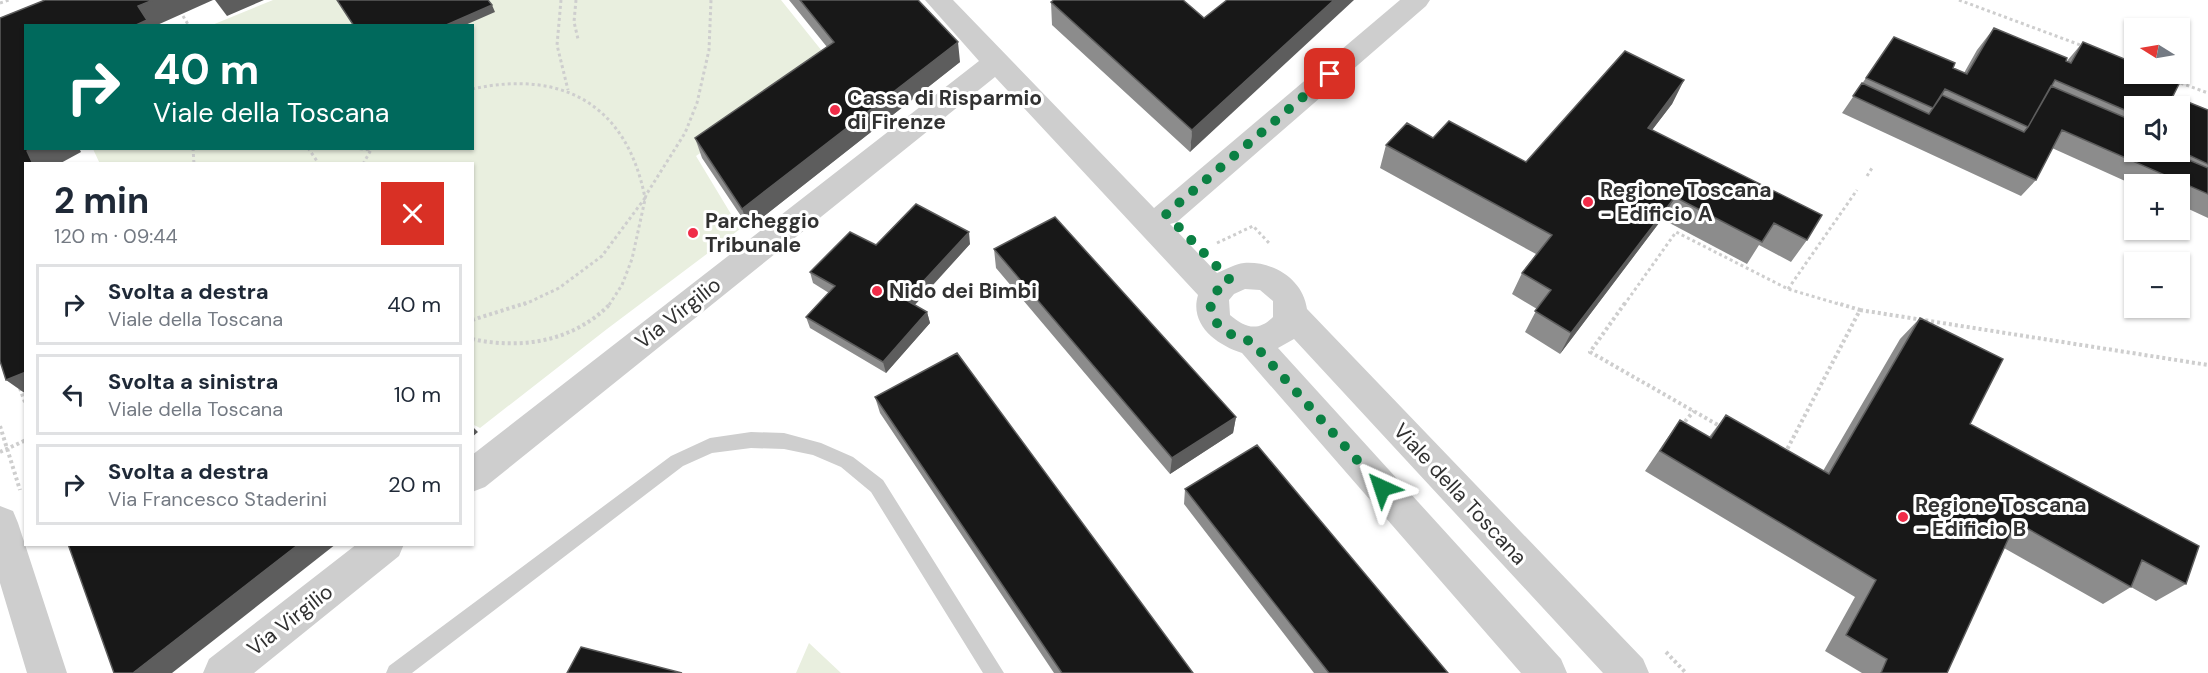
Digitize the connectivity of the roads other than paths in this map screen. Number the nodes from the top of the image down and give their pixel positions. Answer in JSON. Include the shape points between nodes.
{"nodes":[{"id":1,"x":938,"y":0,"type":"edge"},
{"id":2,"x":958,"y":0,"type":"edge"},
{"id":3,"x":1417,"y":0,"type":"edge"},
{"id":4,"x":996,"y":62,"type":"junction"},
{"id":5,"x":1166,"y":214,"type":"junction"},
{"id":6,"x":1222,"y":286,"type":"junction"},
{"id":7,"x":1292,"y":314,"type":"junction"},
{"id":8,"x":1251,"y":341,"type":"junction"},
{"id":9,"x":474,"y":474,"type":"edge"},
{"id":10,"x":11,"y":511,"type":"edge"},
{"id":11,"x":383,"y":546,"type":"edge"},
{"id":12,"x":47,"y":673,"type":"edge"},
{"id":13,"x":223,"y":673,"type":"edge"},
{"id":14,"x":396,"y":673,"type":"edge"},
{"id":15,"x":994,"y":673,"type":"edge"},
{"id":16,"x":1547,"y":673,"type":"edge"},
{"id":17,"x":1629,"y":673,"type":"edge"}],
"edges":[{"from":1,"to":4,"type":"street"},
{"from":2,"to":5,"type":"street"},
{"from":3,"to":5,"type":"street"},
{"from":4,"to":6,"type":"street"},
{"from":4,"to":9,"type":"street","name":"Via Virgilio"},
{"from":5,"to":6,"type":"street"},
{"from":6,"to":7,"type":"street","name":"Viale della Toscana","via":[[1255,276],[1278,285],[1291,304]]},
{"from":6,"to":8,"type":"street","via":[[1211,302],[1216,324],[1237,339]]},
{"from":7,"to":8,"type":"street","via":[[1289,323],[1274,337]]},
{"from":7,"to":17,"type":"street","name":"Viale della Toscana"},
{"from":8,"to":16,"type":"street"},
{"from":10,"to":12,"type":"street"},
{"from":11,"to":13,"type":"street","name":"Via Virgilio"},
{"from":14,"to":15,"type":"lane","via":[[678,462],[710,446],[751,440],[784,441],[815,448],[847,462],[877,486]]}]}
